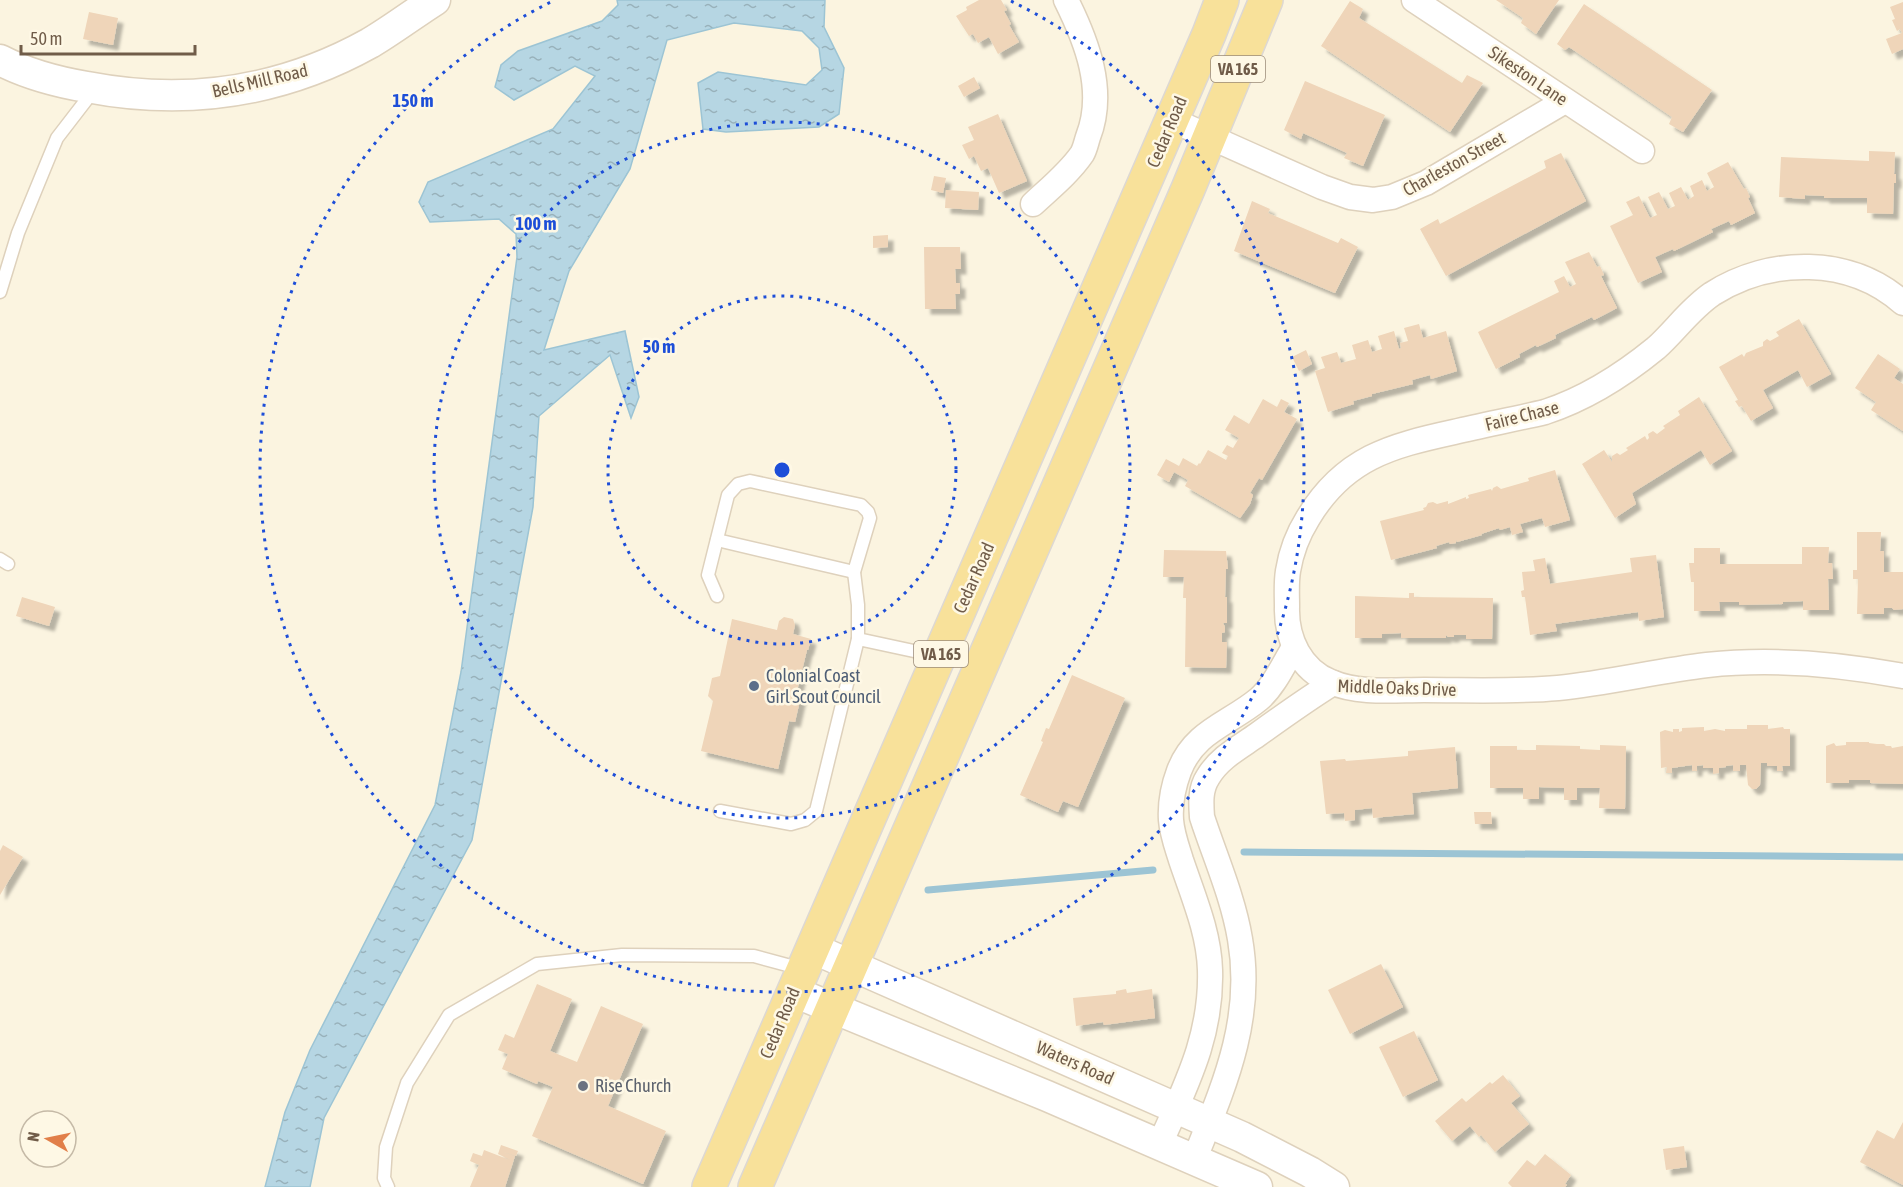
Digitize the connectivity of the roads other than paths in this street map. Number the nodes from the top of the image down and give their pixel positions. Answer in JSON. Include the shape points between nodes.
{"nodes":[{"id":1,"x":435,"y":0,"type":"edge"},
{"id":2,"x":1066,"y":0,"type":"edge"},
{"id":3,"x":1222,"y":0,"type":"edge"},
{"id":4,"x":1266,"y":0,"type":"edge"},
{"id":5,"x":1414,"y":0,"type":"edge"},
{"id":6,"x":0,"y":60,"type":"edge"},
{"id":7,"x":95,"y":89,"type":"junction"},
{"id":8,"x":1565,"y":101,"type":"junction"},
{"id":9,"x":1172,"y":120,"type":"junction"},
{"id":10,"x":1210,"y":137,"type":"junction"},
{"id":11,"x":1642,"y":151,"type":"dead end"},
{"id":12,"x":1033,"y":204,"type":"dead end"},
{"id":13,"x":0,"y":292,"type":"edge"},
{"id":14,"x":1903,"y":303,"type":"edge"},
{"id":15,"x":717,"y":540,"type":"junction"},
{"id":16,"x":854,"y":572,"type":"junction"},
{"id":17,"x":717,"y":596,"type":"dead end"},
{"id":18,"x":858,"y":639,"type":"junction"},
{"id":19,"x":1294,"y":647,"type":"junction"},
{"id":20,"x":940,"y":656,"type":"junction"},
{"id":21,"x":1903,"y":676,"type":"edge"},
{"id":22,"x":1333,"y":683,"type":"junction"},
{"id":23,"x":720,"y":811,"type":"dead end"},
{"id":24,"x":851,"y":965,"type":"junction"},
{"id":25,"x":803,"y":969,"type":"junction"},
{"id":26,"x":833,"y":1008,"type":"junction"},
{"id":27,"x":1176,"y":1108,"type":"junction"},
{"id":28,"x":1209,"y":1123,"type":"junction"},
{"id":29,"x":1160,"y":1143,"type":"junction"},
{"id":30,"x":1195,"y":1158,"type":"junction"},
{"id":31,"x":387,"y":1187,"type":"edge"},
{"id":32,"x":709,"y":1187,"type":"edge"},
{"id":33,"x":755,"y":1187,"type":"edge"},
{"id":34,"x":1257,"y":1187,"type":"edge"},
{"id":35,"x":1334,"y":1187,"type":"edge"}],
"edges":[{"from":1,"to":7,"type":"street","name":"Bells Mill Road","via":[[370,43],[296,76],[222,93],[183,96]]},
{"from":2,"to":12,"type":"street","via":[[1087,48],[1096,104],[1083,153]]},
{"from":3,"to":9,"type":"main road","name":"Cedar Road","number":"VA 165"},
{"from":4,"to":10,"type":"main road","number":"VA 165"},
{"from":5,"to":8,"type":"street","name":"Sikeston Lane"},
{"from":6,"to":7,"type":"street","name":"Bells Mill Road","via":[[32,74]]},
{"from":7,"to":13,"type":"lane","via":[[57,138],[18,233]]},
{"from":8,"to":10,"type":"street","name":"Charleston Street","via":[[1426,183],[1373,200],[1331,190]]},
{"from":8,"to":11,"type":"street","name":"Sikeston Lane"},
{"from":9,"to":10,"type":"street","name":"Charleston Street"},
{"from":9,"to":20,"type":"main road","name":"Cedar Road","number":"VA 165"},
{"from":10,"to":24,"type":"main road","number":"VA 165"},
{"from":14,"to":19,"type":"street","name":"Faire Chase","via":[[1869,281],[1825,268],[1782,267],[1743,278],[1696,306],[1657,347],[1624,372],[1566,405],[1409,442],[1364,461],[1330,487],[1299,533],[1288,571],[1287,625]]},
{"from":15,"to":16,"type":"lane"},
{"from":15,"to":16,"type":"lane","via":[[728,495],[744,482],[852,502],[861,505],[870,518]]},
{"from":15,"to":17,"type":"lane","via":[[708,575]]},
{"from":16,"to":18,"type":"lane"},
{"from":18,"to":20,"type":"lane"},
{"from":18,"to":23,"type":"lane","via":[[816,811],[806,820],[791,824]]},
{"from":19,"to":22,"type":"street","name":"Faire Chase","via":[[1316,674]]},
{"from":19,"to":27,"type":"street","via":[[1259,699],[1219,724],[1194,747],[1174,786],[1171,822],[1202,922],[1210,969],[1204,1035]]},
{"from":20,"to":25,"type":"main road","name":"Cedar Road","number":"VA 165"},
{"from":21,"to":22,"type":"street","name":"Middle Oaks Drive","via":[[1815,664],[1765,662],[1709,665],[1557,688],[1365,690]]},
{"from":22,"to":28,"type":"street","name":"Middle Oaks Drive","via":[[1228,755],[1208,777],[1202,791],[1202,817],[1233,907],[1245,969],[1237,1041]]},
{"from":24,"to":25,"type":"street","name":"Waters Road"},
{"from":24,"to":26,"type":"main road","number":"VA 165"},
{"from":24,"to":27,"type":"street","name":"Waters Road"},
{"from":25,"to":26,"type":"street"},
{"from":25,"to":31,"type":"lane","via":[[754,956],[622,955],[537,964],[449,1015],[407,1083],[386,1147]]},
{"from":25,"to":32,"type":"main road","name":"Cedar Road","number":"VA 165"},
{"from":26,"to":29,"type":"street"},
{"from":26,"to":33,"type":"main road","number":"VA 165"},
{"from":27,"to":28,"type":"street","name":"Waters Road"},
{"from":27,"to":29,"type":"street"},
{"from":28,"to":30,"type":"street","name":"Middle Oaks Drive"},
{"from":28,"to":35,"type":"street","name":"Waters Road"},
{"from":29,"to":30,"type":"street"},
{"from":30,"to":34,"type":"street"}]}
